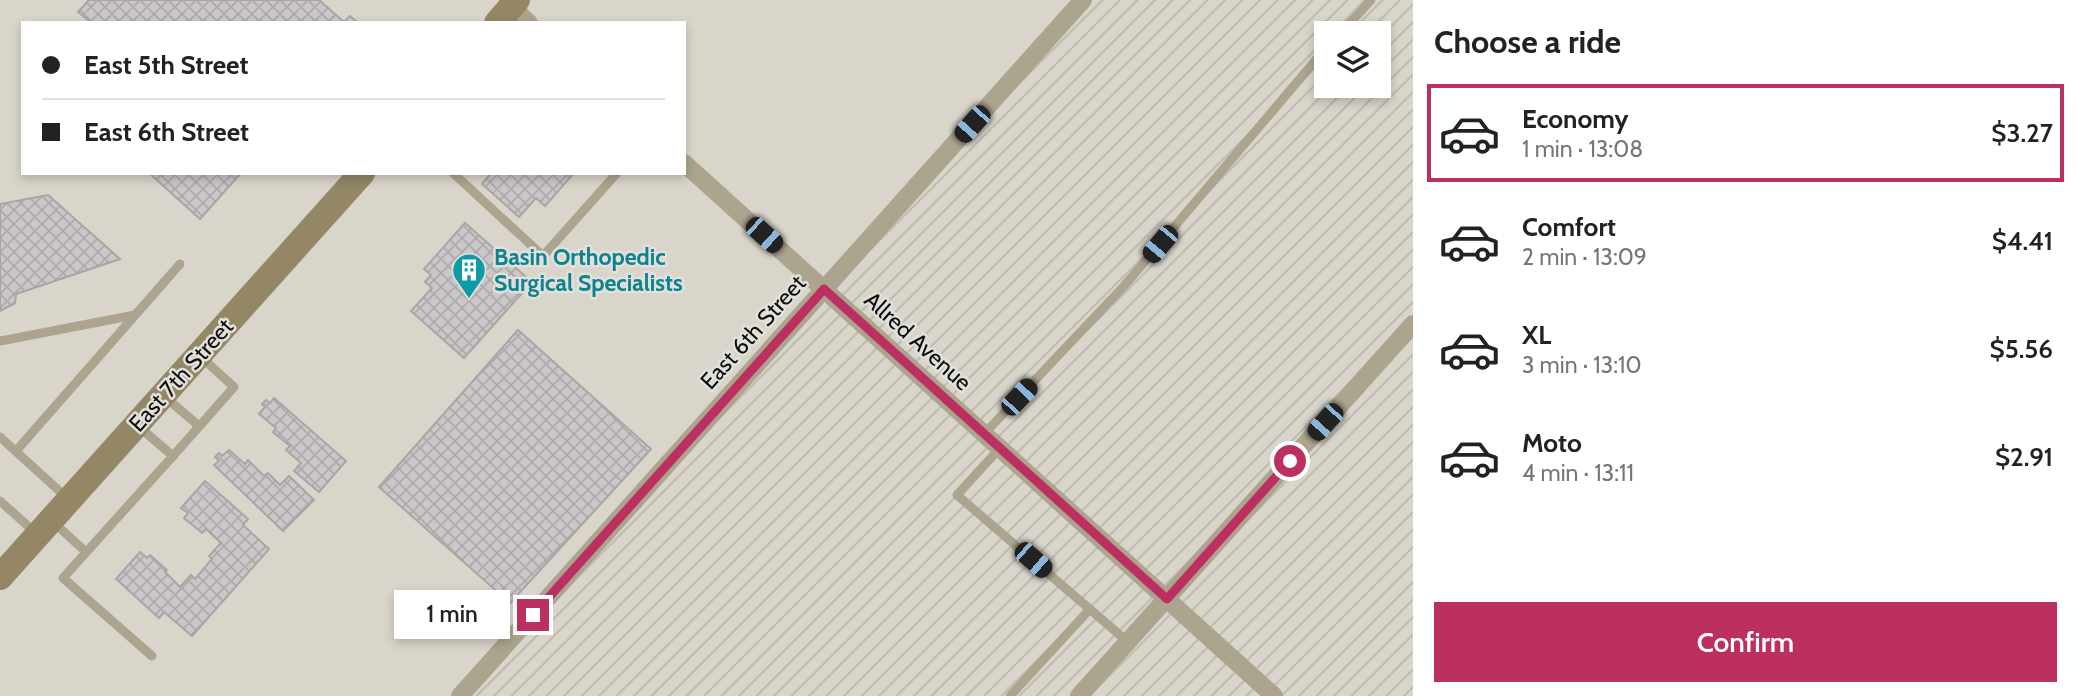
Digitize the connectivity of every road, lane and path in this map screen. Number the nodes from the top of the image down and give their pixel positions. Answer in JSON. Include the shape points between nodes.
{"nodes":[{"id":1,"x":1083,"y":0,"type":"edge"},
{"id":2,"x":1371,"y":0,"type":"edge"},
{"id":3,"x":1351,"y":21,"type":"edge"},
{"id":4,"x":1314,"y":62,"type":"edge"},
{"id":5,"x":686,"y":165,"type":"edge"},
{"id":6,"x":360,"y":175,"type":"edge"},
{"id":7,"x":455,"y":175,"type":"edge"},
{"id":8,"x":613,"y":175,"type":"edge"},
{"id":9,"x":180,"y":264,"type":"dead end"},
{"id":10,"x":824,"y":289,"type":"junction"},
{"id":11,"x":135,"y":315,"type":"junction"},
{"id":12,"x":1413,"y":324,"type":"edge"},
{"id":13,"x":0,"y":341,"type":"edge"},
{"id":14,"x":199,"y":355,"type":"junction"},
{"id":15,"x":163,"y":395,"type":"junction"},
{"id":16,"x":137,"y":425,"type":"junction"},
{"id":17,"x":199,"y":426,"type":"junction"},
{"id":18,"x":985,"y":434,"type":"junction"},
{"id":19,"x":0,"y":437,"type":"edge"},
{"id":20,"x":1000,"y":448,"type":"junction"},
{"id":21,"x":16,"y":451,"type":"junction"},
{"id":22,"x":173,"y":456,"type":"junction"},
{"id":23,"x":69,"y":499,"type":"junction"},
{"id":24,"x":0,"y":501,"type":"edge"},
{"id":25,"x":44,"y":527,"type":"junction"},
{"id":26,"x":86,"y":552,"type":"junction"},
{"id":27,"x":0,"y":576,"type":"edge"},
{"id":28,"x":1167,"y":599,"type":"junction"},
{"id":29,"x":1090,"y":609,"type":"junction"},
{"id":30,"x":1128,"y":642,"type":"junction"},
{"id":31,"x":152,"y":656,"type":"dead end"},
{"id":32,"x":460,"y":696,"type":"edge"},
{"id":33,"x":1010,"y":696,"type":"edge"},
{"id":34,"x":1079,"y":696,"type":"edge"},
{"id":35,"x":1274,"y":696,"type":"edge"}],
"edges":[{"from":1,"to":10,"type":"street","name":"East 6th Street"},
{"from":2,"to":3,"type":"lane"},
{"from":4,"to":18,"type":"lane","via":[[1124,286]]},
{"from":5,"to":10,"type":"street","name":"Allred Avenue"},
{"from":6,"to":14,"type":"street","name":"East 7th Street"},
{"from":7,"to":8,"type":"lane","via":[[543,256]]},
{"from":9,"to":11,"type":"lane"},
{"from":10,"to":18,"type":"street","name":"Allred Avenue"},
{"from":10,"to":32,"type":"street","name":"East 6th Street"},
{"from":11,"to":13,"type":"lane"},
{"from":11,"to":21,"type":"lane"},
{"from":12,"to":28,"type":"street"},
{"from":14,"to":15,"type":"street","name":"East 7th Street"},
{"from":14,"to":17,"type":"lane","via":[[234,387]]},
{"from":15,"to":16,"type":"street","name":"East 7th Street"},
{"from":15,"to":17,"type":"lane"},
{"from":16,"to":22,"type":"lane"},
{"from":16,"to":23,"type":"street","name":"East 7th Street"},
{"from":17,"to":22,"type":"lane"},
{"from":18,"to":20,"type":"street","name":"Allred Avenue"},
{"from":19,"to":21,"type":"lane"},
{"from":20,"to":28,"type":"street","name":"Allred Avenue"},
{"from":20,"to":29,"type":"lane","via":[[957,495]]},
{"from":21,"to":23,"type":"lane"},
{"from":22,"to":26,"type":"lane"},
{"from":23,"to":25,"type":"street","name":"East 7th Street"},
{"from":24,"to":25,"type":"lane"},
{"from":25,"to":26,"type":"lane"},
{"from":25,"to":27,"type":"street","name":"East 7th Street"},
{"from":26,"to":31,"type":"lane","via":[[64,578]]},
{"from":28,"to":30,"type":"street"},
{"from":28,"to":35,"type":"street","name":"Allred Avenue"},
{"from":29,"to":30,"type":"lane"},
{"from":29,"to":33,"type":"lane"},
{"from":30,"to":34,"type":"street"}]}
